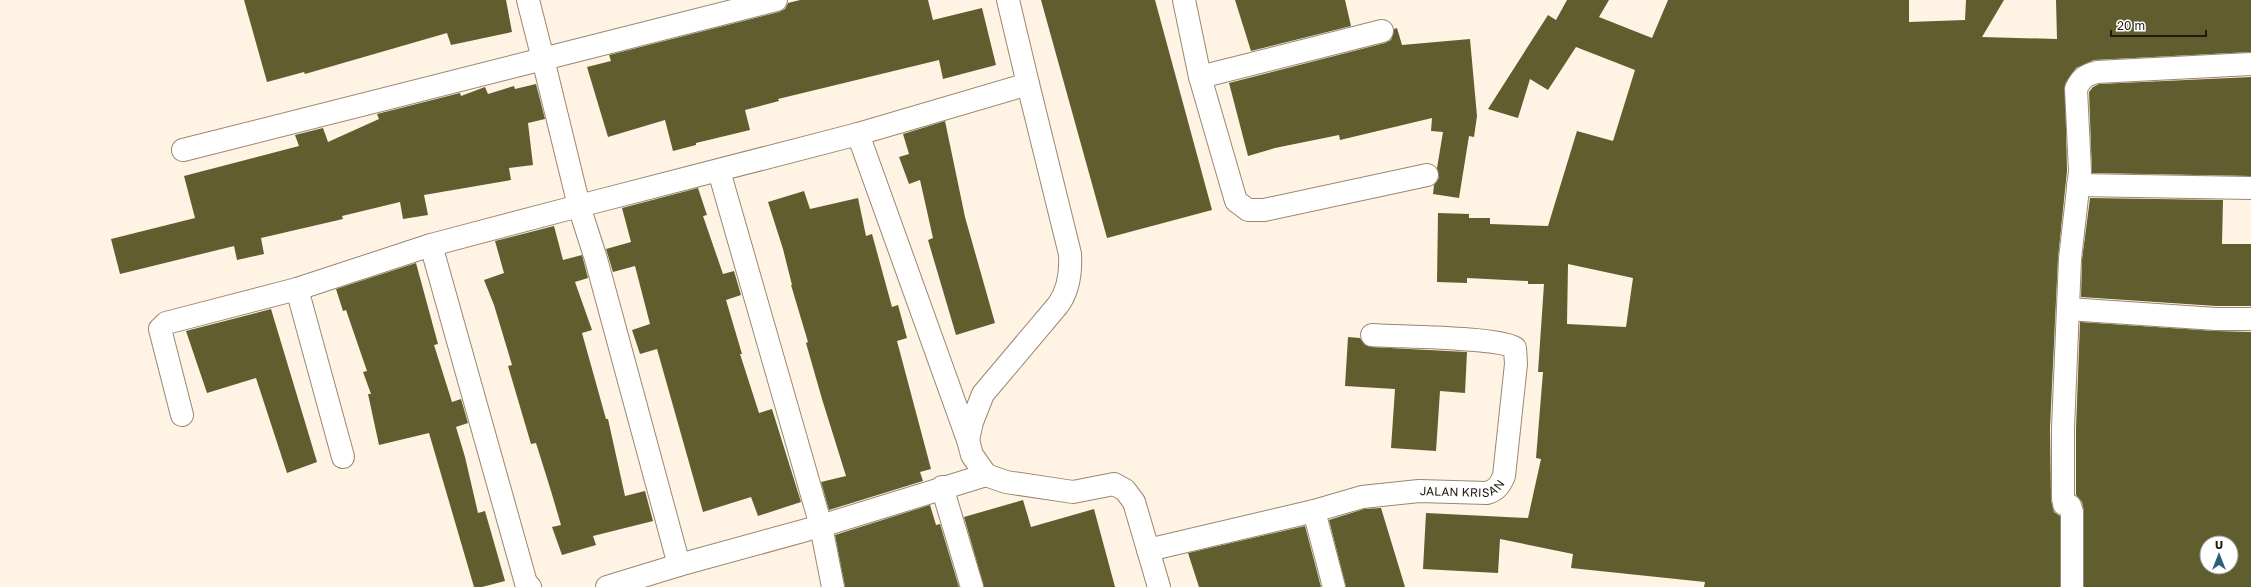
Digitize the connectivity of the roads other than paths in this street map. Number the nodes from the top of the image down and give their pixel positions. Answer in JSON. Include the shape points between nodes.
{"nodes":[{"id":1,"x":528,"y":0,"type":"edge"},
{"id":2,"x":776,"y":0,"type":"edge"},
{"id":3,"x":1008,"y":0,"type":"edge"},
{"id":4,"x":1184,"y":0,"type":"edge"},
{"id":5,"x":1382,"y":31,"type":"dead end"},
{"id":6,"x":543,"y":59,"type":"junction"},
{"id":7,"x":2251,"y":64,"type":"edge"},
{"id":8,"x":1200,"y":77,"type":"junction"},
{"id":9,"x":1028,"y":84,"type":"junction"},
{"id":10,"x":858,"y":134,"type":"junction"},
{"id":11,"x":183,"y":150,"type":"dead end"},
{"id":12,"x":719,"y":171,"type":"junction"},
{"id":13,"x":1427,"y":175,"type":"dead end"},
{"id":14,"x":2078,"y":185,"type":"junction"},
{"id":15,"x":2251,"y":188,"type":"edge"},
{"id":16,"x":579,"y":206,"type":"junction"},
{"id":17,"x":431,"y":245,"type":"junction"},
{"id":18,"x":297,"y":289,"type":"junction"},
{"id":19,"x":2068,"y":309,"type":"junction"},
{"id":20,"x":2251,"y":319,"type":"edge"},
{"id":21,"x":1372,"y":335,"type":"dead end"},
{"id":22,"x":182,"y":415,"type":"dead end"},
{"id":23,"x":968,"y":440,"type":"junction"},
{"id":24,"x":343,"y":457,"type":"dead end"},
{"id":25,"x":986,"y":475,"type":"junction"},
{"id":26,"x":942,"y":487,"type":"junction"},
{"id":27,"x":1314,"y":511,"type":"junction"},
{"id":28,"x":821,"y":526,"type":"junction"},
{"id":29,"x":1148,"y":550,"type":"junction"},
{"id":30,"x":679,"y":565,"type":"junction"},
{"id":31,"x":530,"y":587,"type":"edge"},
{"id":32,"x":607,"y":587,"type":"edge"},
{"id":33,"x":833,"y":587,"type":"edge"},
{"id":34,"x":972,"y":587,"type":"edge"},
{"id":35,"x":1159,"y":587,"type":"edge"},
{"id":36,"x":1334,"y":587,"type":"edge"},
{"id":37,"x":2072,"y":587,"type":"edge"}],
"edges":[{"from":1,"to":6,"type":"street"},
{"from":2,"to":6,"type":"street"},
{"from":3,"to":9,"type":"street"},
{"from":4,"to":8,"type":"street"},
{"from":5,"to":8,"type":"street"},
{"from":6,"to":11,"type":"street"},
{"from":6,"to":16,"type":"street"},
{"from":7,"to":14,"type":"street","via":[[2097,72],[2086,76],[2076,89],[2080,171]]},
{"from":8,"to":13,"type":"street","via":[[1236,202],[1248,210],[1264,210]]},
{"from":9,"to":10,"type":"street"},
{"from":9,"to":23,"type":"street","via":[[1070,254],[1071,269],[1063,299],[983,394]]},
{"from":10,"to":12,"type":"street"},
{"from":10,"to":23,"type":"street"},
{"from":12,"to":16,"type":"street"},
{"from":12,"to":28,"type":"street"},
{"from":14,"to":15,"type":"street"},
{"from":14,"to":19,"type":"street","via":[[2070,259]]},
{"from":16,"to":17,"type":"street"},
{"from":16,"to":30,"type":"street","via":[[596,259]]},
{"from":17,"to":18,"type":"street"},
{"from":17,"to":31,"type":"street","via":[[526,583]]},
{"from":18,"to":22,"type":"street","via":[[179,319],[166,323],[160,329]]},
{"from":18,"to":24,"type":"street"},
{"from":19,"to":20,"type":"street"},
{"from":19,"to":37,"type":"street","via":[[2063,490],[2064,504],[2070,506],[2072,512]]},
{"from":21,"to":27,"type":"street","name":"JALAN KRISAN","via":[[1486,341],[1509,344],[1515,348],[1516,364],[1504,476],[1500,486],[1487,493],[1420,491],[1362,497]]},
{"from":23,"to":25,"type":"street","via":[[972,455]]},
{"from":25,"to":26,"type":"street"},
{"from":25,"to":29,"type":"street","via":[[1006,482],[1073,492],[1114,484],[1125,490],[1134,502]]},
{"from":26,"to":28,"type":"street"},
{"from":26,"to":34,"type":"street"},
{"from":27,"to":29,"type":"street","name":"JALAN KRISAN"},
{"from":27,"to":36,"type":"street"},
{"from":28,"to":30,"type":"street"},
{"from":28,"to":33,"type":"street"},
{"from":29,"to":35,"type":"street"},
{"from":30,"to":32,"type":"street"}]}
